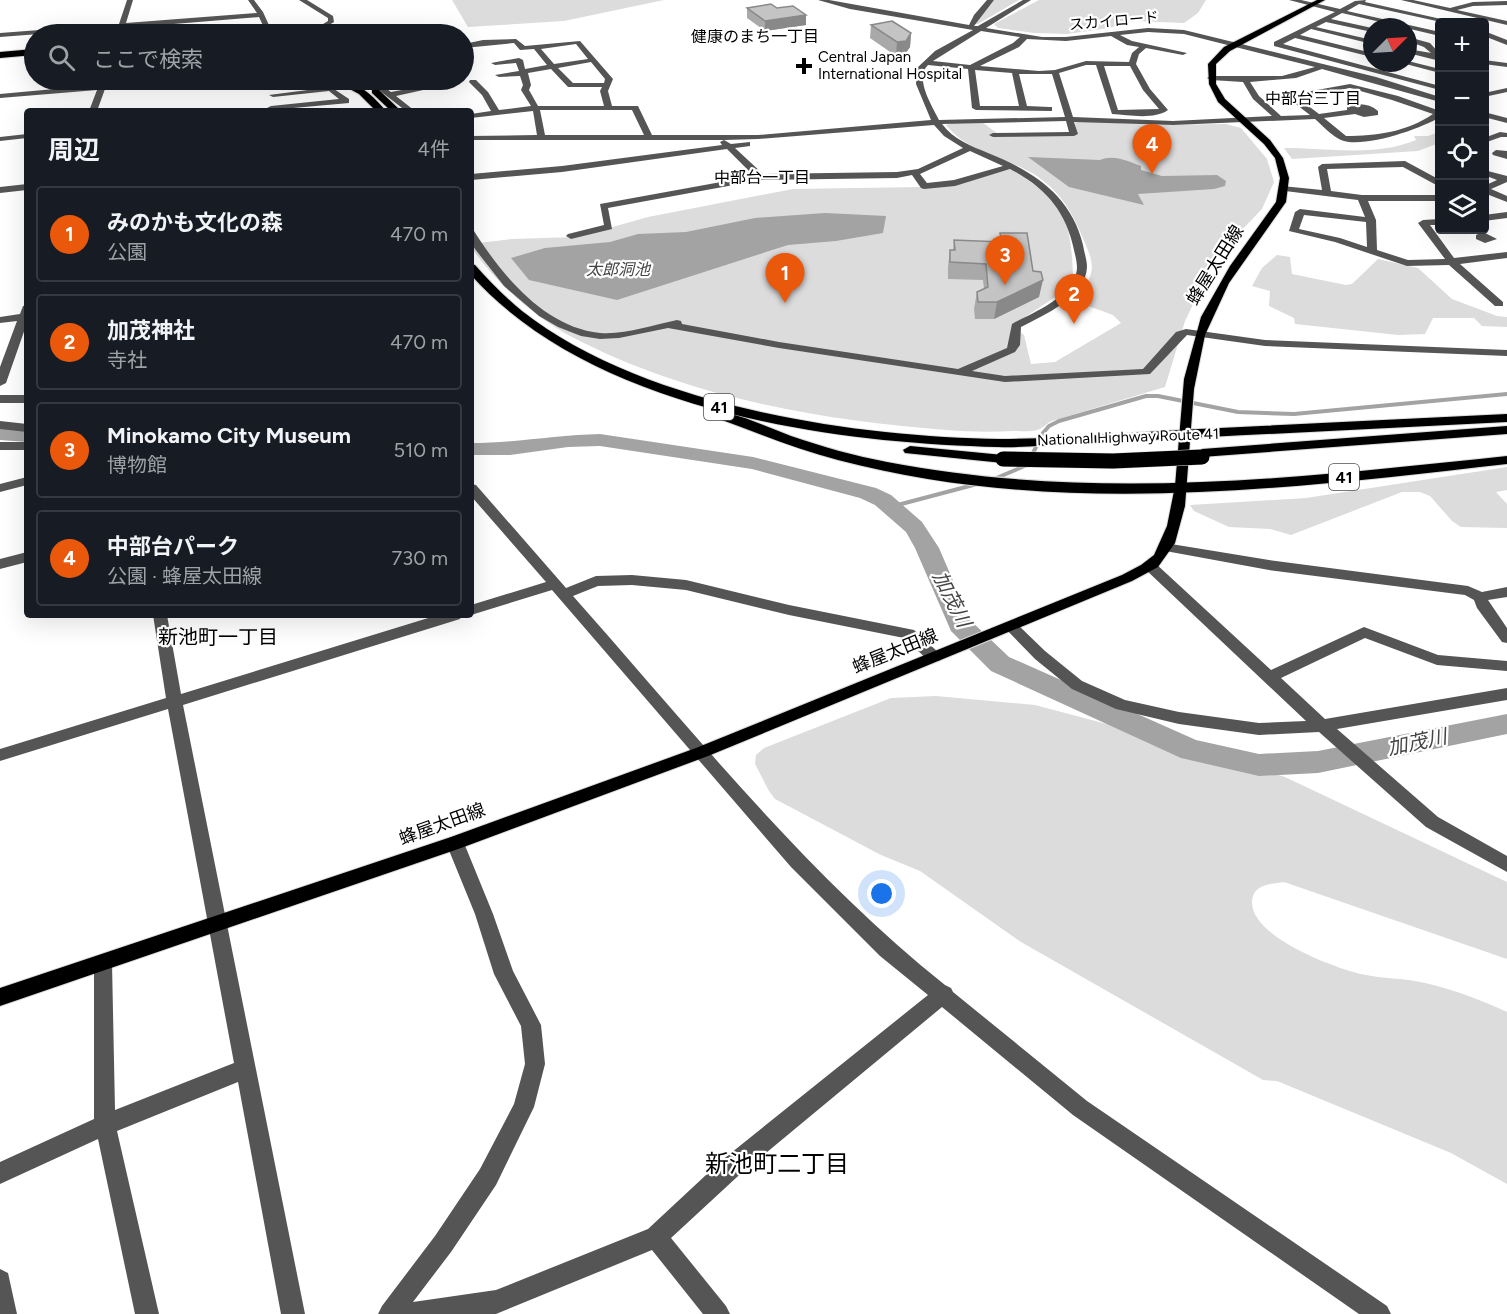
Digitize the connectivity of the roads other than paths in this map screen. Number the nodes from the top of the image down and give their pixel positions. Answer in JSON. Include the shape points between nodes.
{"nodes":[{"id":1,"x":130,"y":0,"type":"edge"},
{"id":2,"x":251,"y":0,"type":"edge"},
{"id":3,"x":302,"y":0,"type":"edge"},
{"id":4,"x":821,"y":0,"type":"edge"},
{"id":5,"x":992,"y":0,"type":"edge"},
{"id":6,"x":1028,"y":0,"type":"edge"},
{"id":7,"x":1292,"y":0,"type":"edge"},
{"id":8,"x":1322,"y":0,"type":"edge"},
{"id":9,"x":1404,"y":0,"type":"edge"},
{"id":10,"x":1489,"y":0,"type":"edge"},
{"id":11,"x":1360,"y":1,"type":"edge"},
{"id":12,"x":1497,"y":3,"type":"junction"},
{"id":13,"x":1312,"y":5,"type":"junction"},
{"id":14,"x":1507,"y":6,"type":"edge"},
{"id":15,"x":1450,"y":10,"type":"junction"},
{"id":16,"x":1338,"y":11,"type":"junction"},
{"id":17,"x":261,"y":15,"type":"junction"},
{"id":18,"x":1323,"y":19,"type":"junction"},
{"id":19,"x":1435,"y":19,"type":"edge"},
{"id":20,"x":1507,"y":23,"type":"edge"},
{"id":21,"x":124,"y":24,"type":"edge"},
{"id":22,"x":148,"y":24,"type":"edge"},
{"id":23,"x":265,"y":24,"type":"edge"},
{"id":24,"x":328,"y":24,"type":"edge"},
{"id":25,"x":1489,"y":25,"type":"edge"},
{"id":26,"x":975,"y":27,"type":"junction"},
{"id":27,"x":1309,"y":27,"type":"junction"},
{"id":28,"x":1363,"y":28,"type":"edge"},
{"id":29,"x":24,"y":33,"type":"edge"},
{"id":30,"x":1435,"y":33,"type":"edge"},
{"id":31,"x":1112,"y":34,"type":"junction"},
{"id":32,"x":0,"y":35,"type":"edge"},
{"id":33,"x":1293,"y":35,"type":"junction"},
{"id":34,"x":1489,"y":35,"type":"edge"},
{"id":35,"x":1025,"y":37,"type":"junction"},
{"id":36,"x":1363,"y":40,"type":"edge"},
{"id":37,"x":1417,"y":43,"type":"edge"},
{"id":38,"x":1507,"y":43,"type":"edge"},
{"id":39,"x":474,"y":44,"type":"edge"},
{"id":40,"x":1236,"y":44,"type":"junction"},
{"id":41,"x":1144,"y":46,"type":"junction"},
{"id":42,"x":536,"y":47,"type":"junction"},
{"id":43,"x":1170,"y":51,"type":"dead end"},
{"id":44,"x":1363,"y":53,"type":"edge"},
{"id":45,"x":1417,"y":53,"type":"edge"},
{"id":46,"x":24,"y":55,"type":"edge"},
{"id":47,"x":0,"y":57,"type":"edge"},
{"id":48,"x":1435,"y":58,"type":"edge"},
{"id":49,"x":593,"y":60,"type":"junction"},
{"id":50,"x":1099,"y":62,"type":"junction"},
{"id":51,"x":1489,"y":62,"type":"edge"},
{"id":52,"x":495,"y":63,"type":"dead end"},
{"id":53,"x":925,"y":63,"type":"junction"},
{"id":54,"x":1132,"y":64,"type":"junction"},
{"id":55,"x":1507,"y":64,"type":"edge"},
{"id":56,"x":1322,"y":66,"type":"junction"},
{"id":57,"x":1417,"y":66,"type":"edge"},
{"id":58,"x":553,"y":67,"type":"junction"},
{"id":59,"x":971,"y":67,"type":"junction"},
{"id":60,"x":1435,"y":70,"type":"edge"},
{"id":61,"x":1015,"y":71,"type":"junction"},
{"id":62,"x":524,"y":72,"type":"junction"},
{"id":63,"x":1055,"y":72,"type":"junction"},
{"id":64,"x":499,"y":75,"type":"dead end"},
{"id":65,"x":1210,"y":78,"type":"junction"},
{"id":66,"x":1245,"y":80,"type":"junction"},
{"id":67,"x":1435,"y":81,"type":"edge"},
{"id":68,"x":474,"y":84,"type":"edge"},
{"id":69,"x":1426,"y":84,"type":"junction"},
{"id":70,"x":606,"y":85,"type":"junction"},
{"id":71,"x":1435,"y":87,"type":"edge"},
{"id":72,"x":48,"y":90,"type":"edge"},
{"id":73,"x":100,"y":90,"type":"edge"},
{"id":74,"x":302,"y":90,"type":"edge"},
{"id":75,"x":332,"y":90,"type":"edge"},
{"id":76,"x":358,"y":90,"type":"edge"},
{"id":77,"x":373,"y":90,"type":"edge"},
{"id":78,"x":386,"y":90,"type":"edge"},
{"id":79,"x":413,"y":90,"type":"edge"},
{"id":80,"x":1410,"y":90,"type":"junction"},
{"id":81,"x":1507,"y":90,"type":"edge"},
{"id":82,"x":392,"y":94,"type":"junction"},
{"id":83,"x":1489,"y":94,"type":"edge"},
{"id":84,"x":0,"y":96,"type":"edge"},
{"id":85,"x":1395,"y":98,"type":"junction"},
{"id":86,"x":1435,"y":98,"type":"edge"},
{"id":87,"x":94,"y":108,"type":"edge"},
{"id":88,"x":270,"y":108,"type":"edge"},
{"id":89,"x":287,"y":108,"type":"edge"},
{"id":90,"x":378,"y":108,"type":"edge"},
{"id":91,"x":393,"y":108,"type":"edge"},
{"id":92,"x":407,"y":108,"type":"edge"},
{"id":93,"x":536,"y":108,"type":"junction"},
{"id":94,"x":1023,"y":108,"type":"junction"},
{"id":95,"x":609,"y":109,"type":"junction"},
{"id":96,"x":1068,"y":110,"type":"junction"},
{"id":97,"x":496,"y":112,"type":"junction"},
{"id":98,"x":1115,"y":112,"type":"junction"},
{"id":99,"x":1353,"y":112,"type":"dead end"},
{"id":100,"x":1489,"y":115,"type":"edge"},
{"id":101,"x":474,"y":116,"type":"edge"},
{"id":102,"x":1317,"y":117,"type":"junction"},
{"id":103,"x":1071,"y":119,"type":"junction"},
{"id":104,"x":1279,"y":119,"type":"junction"},
{"id":105,"x":1242,"y":120,"type":"junction"},
{"id":106,"x":1507,"y":121,"type":"edge"},
{"id":107,"x":935,"y":122,"type":"junction"},
{"id":108,"x":993,"y":135,"type":"dead end"},
{"id":109,"x":1507,"y":135,"type":"edge"},
{"id":110,"x":24,"y":136,"type":"edge"},
{"id":111,"x":775,"y":136,"type":"junction"},
{"id":112,"x":541,"y":137,"type":"junction"},
{"id":113,"x":649,"y":137,"type":"junction"},
{"id":114,"x":720,"y":137,"type":"junction"},
{"id":115,"x":474,"y":138,"type":"edge"},
{"id":116,"x":0,"y":139,"type":"edge"},
{"id":117,"x":1489,"y":139,"type":"edge"},
{"id":118,"x":728,"y":147,"type":"junction"},
{"id":119,"x":970,"y":148,"type":"junction"},
{"id":120,"x":1489,"y":150,"type":"edge"},
{"id":121,"x":1507,"y":155,"type":"edge"},
{"id":122,"x":1012,"y":166,"type":"junction"},
{"id":123,"x":915,"y":172,"type":"junction"},
{"id":124,"x":1489,"y":174,"type":"edge"},
{"id":125,"x":474,"y":177,"type":"edge"},
{"id":126,"x":761,"y":177,"type":"junction"},
{"id":127,"x":1506,"y":180,"type":"edge"},
{"id":128,"x":1435,"y":181,"type":"edge"},
{"id":129,"x":24,"y":187,"type":"edge"},
{"id":130,"x":1489,"y":187,"type":"edge"},
{"id":131,"x":1285,"y":188,"type":"junction"},
{"id":132,"x":0,"y":190,"type":"edge"},
{"id":133,"x":1489,"y":191,"type":"edge"},
{"id":134,"x":1327,"y":194,"type":"junction"},
{"id":135,"x":1362,"y":198,"type":"junction"},
{"id":136,"x":1435,"y":198,"type":"edge"},
{"id":137,"x":1507,"y":199,"type":"edge"},
{"id":138,"x":1507,"y":215,"type":"edge"},
{"id":139,"x":1489,"y":217,"type":"edge"},
{"id":140,"x":1371,"y":220,"type":"junction"},
{"id":141,"x":1435,"y":222,"type":"edge"},
{"id":142,"x":571,"y":236,"type":"dead end"},
{"id":143,"x":474,"y":238,"type":"edge"},
{"id":144,"x":1489,"y":240,"type":"dead end"},
{"id":145,"x":1372,"y":252,"type":"junction"},
{"id":146,"x":1507,"y":255,"type":"edge"},
{"id":147,"x":1452,"y":262,"type":"junction"},
{"id":148,"x":474,"y":271,"type":"edge"},
{"id":149,"x":474,"y":284,"type":"edge"},
{"id":150,"x":1499,"y":304,"type":"dead end"},
{"id":151,"x":24,"y":314,"type":"edge"},
{"id":152,"x":24,"y":319,"type":"edge"},
{"id":153,"x":0,"y":320,"type":"edge"},
{"id":154,"x":695,"y":320,"type":"dead end"},
{"id":155,"x":669,"y":325,"type":"junction"},
{"id":156,"x":1200,"y":335,"type":"junction"},
{"id":157,"x":1507,"y":352,"type":"edge"},
{"id":158,"x":962,"y":371,"type":"junction"},
{"id":159,"x":0,"y":383,"type":"edge"},
{"id":160,"x":686,"y":396,"type":"junction"},
{"id":161,"x":0,"y":399,"type":"edge"},
{"id":162,"x":24,"y":399,"type":"edge"},
{"id":163,"x":704,"y":408,"type":"junction"},
{"id":164,"x":1507,"y":418,"type":"edge"},
{"id":165,"x":0,"y":425,"type":"edge"},
{"id":166,"x":24,"y":428,"type":"edge"},
{"id":167,"x":1507,"y":432,"type":"edge"},
{"id":168,"x":1185,"y":434,"type":"junction"},
{"id":169,"x":0,"y":446,"type":"edge"},
{"id":170,"x":24,"y":446,"type":"edge"},
{"id":171,"x":1003,"y":458,"type":"junction"},
{"id":172,"x":1507,"y":460,"type":"edge"},
{"id":173,"x":24,"y":483,"type":"edge"},
{"id":174,"x":0,"y":488,"type":"edge"},
{"id":175,"x":1180,"y":489,"type":"junction"},
{"id":176,"x":474,"y":491,"type":"edge"},
{"id":177,"x":1165,"y":547,"type":"junction"},
{"id":178,"x":24,"y":558,"type":"edge"},
{"id":179,"x":0,"y":564,"type":"edge"},
{"id":180,"x":1150,"y":566,"type":"junction"},
{"id":181,"x":560,"y":589,"type":"junction"},
{"id":182,"x":1507,"y":591,"type":"edge"},
{"id":183,"x":1480,"y":597,"type":"junction"},
{"id":184,"x":474,"y":609,"type":"edge"},
{"id":185,"x":160,"y":618,"type":"edge"},
{"id":186,"x":445,"y":618,"type":"edge"},
{"id":187,"x":1010,"y":626,"type":"junction"},
{"id":188,"x":1507,"y":638,"type":"edge"},
{"id":189,"x":934,"y":657,"type":"junction"},
{"id":190,"x":1507,"y":666,"type":"edge"},
{"id":191,"x":1269,"y":677,"type":"junction"},
{"id":192,"x":1507,"y":694,"type":"edge"},
{"id":193,"x":174,"y":701,"type":"junction"},
{"id":194,"x":1322,"y":726,"type":"junction"},
{"id":195,"x":702,"y":752,"type":"junction"},
{"id":196,"x":0,"y":755,"type":"edge"},
{"id":197,"x":455,"y":843,"type":"junction"},
{"id":198,"x":1507,"y":865,"type":"edge"},
{"id":199,"x":218,"y":925,"type":"junction"},
{"id":200,"x":103,"y":963,"type":"junction"},
{"id":201,"x":944,"y":994,"type":"junction"},
{"id":202,"x":0,"y":997,"type":"edge"},
{"id":203,"x":245,"y":1069,"type":"junction"},
{"id":204,"x":105,"y":1125,"type":"junction"},
{"id":205,"x":0,"y":1173,"type":"edge"},
{"id":206,"x":656,"y":1237,"type":"junction"},
{"id":207,"x":0,"y":1281,"type":"edge"},
{"id":208,"x":501,"y":1308,"type":"edge"},
{"id":209,"x":1375,"y":1313,"type":"edge"},
{"id":210,"x":5,"y":1314,"type":"edge"},
{"id":211,"x":147,"y":1314,"type":"edge"},
{"id":212,"x":293,"y":1314,"type":"edge"},
{"id":213,"x":390,"y":1314,"type":"edge"},
{"id":214,"x":413,"y":1314,"type":"edge"},
{"id":215,"x":718,"y":1314,"type":"edge"}],
"edges":[{"from":1,"to":21,"type":"street"},
{"from":2,"to":17,"type":"street"},
{"from":3,"to":24,"type":"street","via":[[331,17]]},
{"from":4,"to":26,"type":"street","name":"スカイロード"},
{"from":5,"to":26,"type":"street","via":[[976,16]]},
{"from":6,"to":26,"type":"street"},
{"from":7,"to":13,"type":"street"},
{"from":8,"to":13,"type":"main road"},
{"from":9,"to":15,"type":"street"},
{"from":10,"to":12,"type":"street"},
{"from":11,"to":16,"type":"street"},
{"from":11,"to":19,"type":"street"},
{"from":12,"to":14,"type":"street"},
{"from":12,"to":15,"type":"street"},
{"from":13,"to":16,"type":"street"},
{"from":13,"to":40,"type":"main road"},
{"from":15,"to":20,"type":"street"},
{"from":16,"to":18,"type":"street"},
{"from":16,"to":30,"type":"street"},
{"from":17,"to":22,"type":"street"},
{"from":17,"to":23,"type":"street"},
{"from":18,"to":27,"type":"street"},
{"from":18,"to":28,"type":"street"},
{"from":20,"to":25,"type":"street"},
{"from":26,"to":35,"type":"street","name":"スカイロード"},
{"from":26,"to":53,"type":"street"},
{"from":27,"to":33,"type":"street"},
{"from":27,"to":36,"type":"street"},
{"from":29,"to":32,"type":"street"},
{"from":31,"to":35,"type":"street","name":"スカイロード","via":[[1066,39]]},
{"from":31,"to":40,"type":"street","name":"スカイロード","via":[[1168,31]]},
{"from":31,"to":41,"type":"street"},
{"from":33,"to":44,"type":"street"},
{"from":33,"to":69,"type":"street","via":[[1277,44]]},
{"from":34,"to":38,"type":"street"},
{"from":35,"to":59,"type":"street"},
{"from":37,"to":48,"type":"street","via":[[1431,48]]},
{"from":39,"to":42,"type":"street","via":[[516,41],[523,48]]},
{"from":40,"to":56,"type":"street","name":"スカイロード"},
{"from":40,"to":65,"type":"main road","via":[[1217,57]]},
{"from":41,"to":43,"type":"street"},
{"from":41,"to":54,"type":"street"},
{"from":42,"to":49,"type":"street","via":[[578,42]]},
{"from":42,"to":58,"type":"street"},
{"from":45,"to":48,"type":"street"},
{"from":46,"to":47,"type":"highway"},
{"from":49,"to":58,"type":"street"},
{"from":49,"to":70,"type":"street","via":[[609,79]]},
{"from":50,"to":54,"type":"street"},
{"from":50,"to":63,"type":"street"},
{"from":50,"to":98,"type":"street"},
{"from":51,"to":55,"type":"street"},
{"from":52,"to":62,"type":"street","via":[[519,60]]},
{"from":53,"to":59,"type":"street"},
{"from":53,"to":107,"type":"street","via":[[918,74],[919,81]]},
{"from":54,"to":98,"type":"street","via":[[1164,110]]},
{"from":56,"to":66,"type":"street","via":[[1293,77]]},
{"from":56,"to":80,"type":"street","name":"スカイロード"},
{"from":57,"to":60,"type":"street"},
{"from":58,"to":62,"type":"street"},
{"from":58,"to":70,"type":"street","via":[[571,85]]},
{"from":59,"to":61,"type":"street"},
{"from":59,"to":94,"type":"street","via":[[976,108]]},
{"from":61,"to":63,"type":"street"},
{"from":61,"to":94,"type":"street"},
{"from":62,"to":64,"type":"street"},
{"from":62,"to":93,"type":"street","via":[[525,90]]},
{"from":63,"to":96,"type":"street"},
{"from":65,"to":66,"type":"street"},
{"from":65,"to":105,"type":"main road","via":[[1215,92]]},
{"from":66,"to":104,"type":"street","via":[[1256,98]]},
{"from":67,"to":69,"type":"street"},
{"from":68,"to":97,"type":"street"},
{"from":69,"to":71,"type":"street"},
{"from":69,"to":80,"type":"street"},
{"from":70,"to":95,"type":"street"},
{"from":72,"to":84,"type":"street"},
{"from":73,"to":87,"type":"street"},
{"from":74,"to":88,"type":"street","via":[[273,91]]},
{"from":75,"to":89,"type":"street","via":[[346,101]]},
{"from":76,"to":90,"type":"highway"},
{"from":77,"to":91,"type":"highway"},
{"from":78,"to":82,"type":"street"},
{"from":79,"to":82,"type":"street"},
{"from":80,"to":85,"type":"street"},
{"from":80,"to":86,"type":"street","name":"スカイロード"},
{"from":81,"to":83,"type":"street"},
{"from":82,"to":92,"type":"street"},
{"from":85,"to":102,"type":"street","via":[[1350,86],[1293,96]]},
{"from":85,"to":102,"type":"street","via":[[1439,114],[1405,130],[1348,138],[1339,136]]},
{"from":93,"to":95,"type":"street"},
{"from":93,"to":97,"type":"street"},
{"from":93,"to":112,"type":"street"},
{"from":94,"to":96,"type":"street"},
{"from":95,"to":113,"type":"street","via":[[635,108]]},
{"from":96,"to":98,"type":"street"},
{"from":96,"to":103,"type":"street"},
{"from":97,"to":101,"type":"street"},
{"from":99,"to":102,"type":"street"},
{"from":100,"to":106,"type":"street"},
{"from":102,"to":104,"type":"street"},
{"from":103,"to":105,"type":"street","via":[[1155,123]]},
{"from":103,"to":107,"type":"street"},
{"from":103,"to":108,"type":"street","via":[[1074,134]]},
{"from":104,"to":105,"type":"street"},
{"from":105,"to":131,"type":"main road","via":[[1282,161]]},
{"from":107,"to":111,"type":"street"},
{"from":107,"to":119,"type":"street"},
{"from":109,"to":117,"type":"street"},
{"from":110,"to":116,"type":"street"},
{"from":111,"to":114,"type":"street"},
{"from":111,"to":118,"type":"street"},
{"from":112,"to":113,"type":"street"},
{"from":112,"to":115,"type":"street"},
{"from":113,"to":114,"type":"street"},
{"from":114,"to":118,"type":"street"},
{"from":118,"to":125,"type":"street"},
{"from":118,"to":126,"type":"street"},
{"from":119,"to":122,"type":"street"},
{"from":119,"to":123,"type":"street"},
{"from":120,"to":121,"type":"street","via":[[1499,156]]},
{"from":122,"to":123,"type":"street","via":[[956,183],[924,186]]},
{"from":122,"to":158,"type":"street","via":[[1062,202],[1077,237],[1082,269],[1077,284],[1056,303],[1016,326],[1011,350]]},
{"from":123,"to":126,"type":"street"},
{"from":124,"to":127,"type":"street"},
{"from":126,"to":142,"type":"street","via":[[603,206],[609,227]]},
{"from":127,"to":130,"type":"street"},
{"from":128,"to":134,"type":"street","via":[[1405,164],[1322,166]]},
{"from":129,"to":132,"type":"street"},
{"from":131,"to":134,"type":"street"},
{"from":131,"to":156,"type":"main road","name":"蜂屋太田線","via":[[1281,202],[1209,310]]},
{"from":133,"to":137,"type":"street"},
{"from":134,"to":135,"type":"street"},
{"from":135,"to":136,"type":"street"},
{"from":135,"to":140,"type":"street"},
{"from":138,"to":139,"type":"street"},
{"from":140,"to":145,"type":"street"},
{"from":140,"to":145,"type":"street","via":[[1300,212],[1294,231]]},
{"from":141,"to":147,"type":"street","via":[[1423,223]]},
{"from":143,"to":155,"type":"street","via":[[489,264],[506,282],[551,318],[574,330],[599,336]]},
{"from":144,"to":146,"type":"street"},
{"from":145,"to":147,"type":"street","via":[[1407,263]]},
{"from":146,"to":147,"type":"street"},
{"from":147,"to":150,"type":"street"},
{"from":148,"to":160,"type":"highway","name":"National Highway Route 41","number":"41","via":[[499,297],[550,336],[623,372]]},
{"from":149,"to":163,"type":"highway","name":"National Highway Route 41","number":"41","via":[[510,315],[576,356]]},
{"from":151,"to":153,"type":"street"},
{"from":152,"to":159,"type":"street"},
{"from":154,"to":155,"type":"street"},
{"from":155,"to":158,"type":"street"},
{"from":156,"to":157,"type":"street","via":[[1265,343]]},
{"from":156,"to":158,"type":"street","via":[[1180,334],[1146,372],[1005,379]]},
{"from":156,"to":168,"type":"main road","name":"蜂屋太田線","via":[[1186,403]]},
{"from":160,"to":168,"type":"highway","number":"41","via":[[795,423],[882,437],[1022,442]]},
{"from":160,"to":171,"type":"highway","name":"National Highway Route 41","number":"41","via":[[826,434]]},
{"from":161,"to":162,"type":"street"},
{"from":163,"to":171,"type":"highway","name":"National Highway Route 41","number":"41","via":[[851,442]]},
{"from":163,"to":175,"type":"highway","number":"41","via":[[828,453],[893,468],[1011,483]]},
{"from":164,"to":168,"type":"highway","number":"41"},
{"from":165,"to":166,"type":"street"},
{"from":167,"to":171,"type":"highway","name":"National Highway Route 41","number":"41","bridge":true,"via":[[1113,461]]},
{"from":168,"to":175,"type":"main road","name":"蜂屋太田線"},
{"from":169,"to":170,"type":"street"},
{"from":172,"to":175,"type":"highway","number":"41"},
{"from":173,"to":174,"type":"street"},
{"from":175,"to":177,"type":"main road","name":"蜂屋太田線","via":[[1179,509]]},
{"from":176,"to":181,"type":"street"},
{"from":177,"to":180,"type":"main road","name":"蜂屋太田線"},
{"from":177,"to":183,"type":"street","via":[[1468,591]]},
{"from":178,"to":179,"type":"street"},
{"from":180,"to":187,"type":"main road","name":"蜂屋太田線"},
{"from":180,"to":191,"type":"street"},
{"from":181,"to":184,"type":"street"},
{"from":181,"to":189,"type":"street","via":[[596,581],[686,585],[909,634]]},
{"from":181,"to":195,"type":"street"},
{"from":182,"to":183,"type":"street"},
{"from":183,"to":188,"type":"street"},
{"from":185,"to":193,"type":"street"},
{"from":186,"to":193,"type":"street"},
{"from":187,"to":189,"type":"main road","name":"蜂屋太田線"},
{"from":187,"to":194,"type":"street","via":[[1077,685],[1122,705],[1258,729]]},
{"from":189,"to":195,"type":"main road","name":"蜂屋太田線"},
{"from":190,"to":191,"type":"street","via":[[1437,660],[1364,632]]},
{"from":191,"to":194,"type":"street"},
{"from":192,"to":194,"type":"street"},
{"from":193,"to":196,"type":"street"},
{"from":193,"to":199,"type":"street"},
{"from":194,"to":198,"type":"street","via":[[1431,822]]},
{"from":195,"to":197,"type":"main road","name":"蜂屋太田線"},
{"from":195,"to":201,"type":"street","via":[[797,862],[888,950]]},
{"from":197,"to":199,"type":"main road","name":"蜂屋太田線"},
{"from":197,"to":213,"type":"street","via":[[504,974],[531,1025],[535,1064],[524,1107],[488,1177]]},
{"from":199,"to":200,"type":"main road","name":"蜂屋太田線"},
{"from":199,"to":203,"type":"street"},
{"from":200,"to":202,"type":"main road","name":"蜂屋太田線"},
{"from":200,"to":204,"type":"street"},
{"from":201,"to":206,"type":"street","via":[[729,1169]]},
{"from":201,"to":209,"type":"street","via":[[1080,1108]]},
{"from":203,"to":204,"type":"street"},
{"from":203,"to":212,"type":"street"},
{"from":204,"to":205,"type":"street"},
{"from":204,"to":211,"type":"street"},
{"from":206,"to":208,"type":"street"},
{"from":206,"to":215,"type":"street"},
{"from":207,"to":210,"type":"street"},
{"from":208,"to":214,"type":"street"}]}
